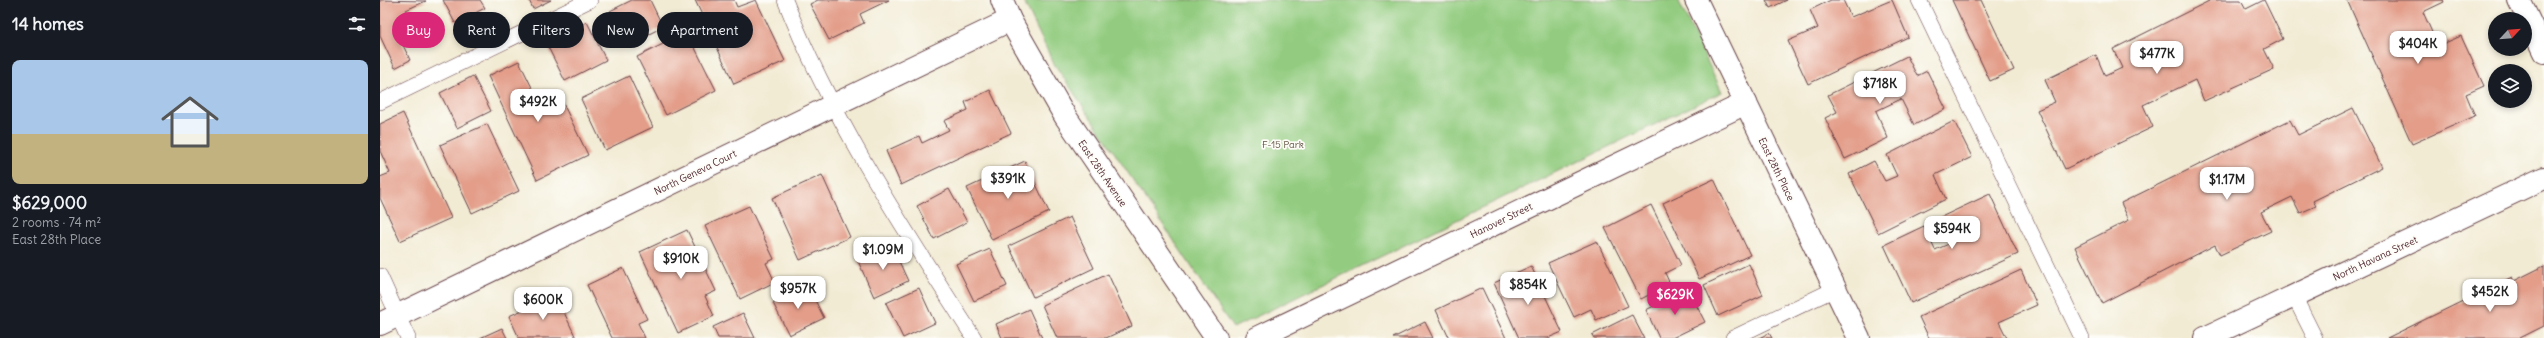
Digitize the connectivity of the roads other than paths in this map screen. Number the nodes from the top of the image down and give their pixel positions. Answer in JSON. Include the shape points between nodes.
{"nodes":[{"id":1,"x":590,"y":0,"type":"edge"},
{"id":2,"x":786,"y":0,"type":"edge"},
{"id":3,"x":1002,"y":0,"type":"edge"},
{"id":4,"x":1696,"y":0,"type":"edge"},
{"id":5,"x":1919,"y":0,"type":"edge"},
{"id":6,"x":2519,"y":0,"type":"edge"},
{"id":7,"x":1010,"y":20,"type":"junction"},
{"id":8,"x":2544,"y":52,"type":"edge"},
{"id":9,"x":380,"y":102,"type":"edge"},
{"id":10,"x":1746,"y":103,"type":"junction"},
{"id":11,"x":832,"y":106,"type":"junction"},
{"id":12,"x":2544,"y":178,"type":"edge"},
{"id":13,"x":380,"y":276,"type":"edge"},
{"id":14,"x":1835,"y":289,"type":"junction"},
{"id":15,"x":2294,"y":296,"type":"junction"},
{"id":16,"x":389,"y":320,"type":"edge"},
{"id":17,"x":408,"y":338,"type":"edge"},
{"id":18,"x":974,"y":338,"type":"edge"},
{"id":19,"x":1216,"y":338,"type":"edge"},
{"id":20,"x":1257,"y":338,"type":"edge"},
{"id":21,"x":1733,"y":338,"type":"edge"},
{"id":22,"x":1859,"y":338,"type":"edge"},
{"id":23,"x":2082,"y":338,"type":"edge"},
{"id":24,"x":2205,"y":338,"type":"edge"},
{"id":25,"x":2315,"y":338,"type":"edge"}],
"edges":[{"from":1,"to":9,"type":"lane"},
{"from":2,"to":11,"type":"lane"},
{"from":3,"to":7,"type":"street","name":"East 28th Avenue"},
{"from":4,"to":10,"type":"street","name":"East 28th Place"},
{"from":5,"to":23,"type":"lane"},
{"from":6,"to":8,"type":"street"},
{"from":7,"to":11,"type":"street","name":"North Geneva Court"},
{"from":7,"to":19,"type":"street","name":"East 28th Avenue","via":[[1081,141]]},
{"from":10,"to":14,"type":"street","name":"East 28th Place"},
{"from":10,"to":20,"type":"street","name":"Hanover Street"},
{"from":11,"to":16,"type":"street","name":"North Geneva Court"},
{"from":11,"to":18,"type":"lane","via":[[875,183]]},
{"from":12,"to":15,"type":"street","name":"North Havana Street"},
{"from":13,"to":16,"type":"lane"},
{"from":14,"to":21,"type":"lane"},
{"from":14,"to":22,"type":"street","name":"East 28th Place"},
{"from":15,"to":24,"type":"street","name":"North Havana Street"},
{"from":15,"to":25,"type":"lane"},
{"from":16,"to":17,"type":"lane"}]}
